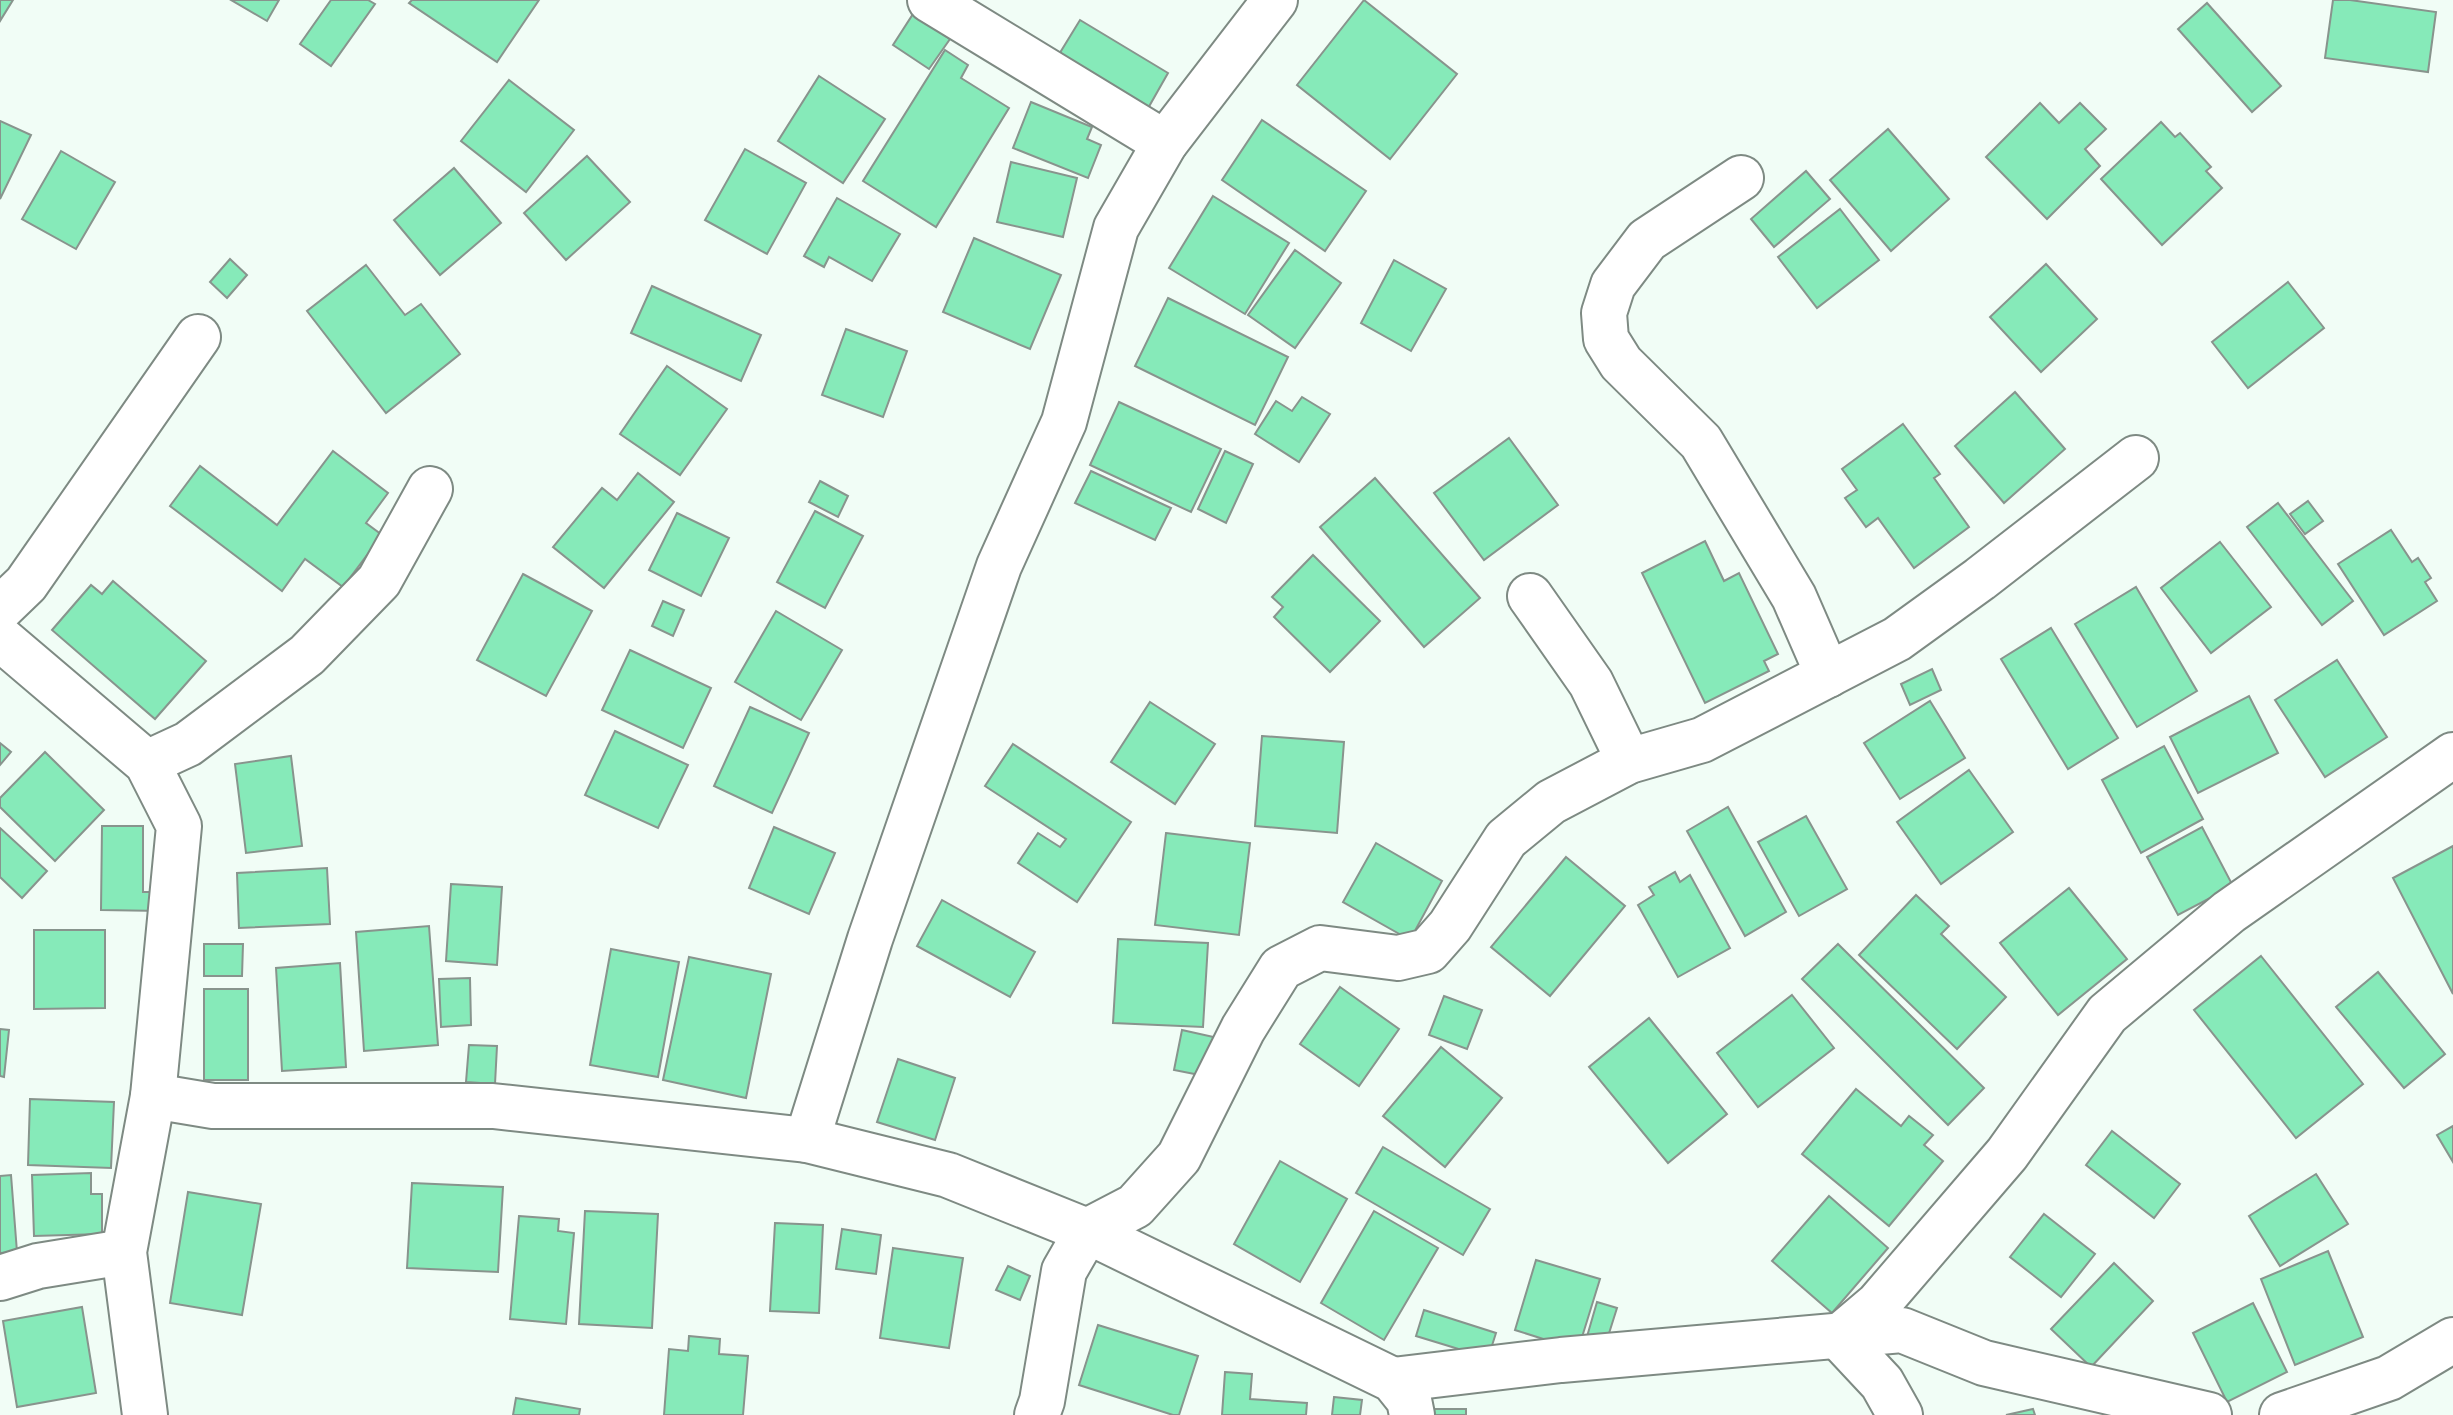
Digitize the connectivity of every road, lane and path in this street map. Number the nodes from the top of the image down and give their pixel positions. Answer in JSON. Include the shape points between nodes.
{"nodes":[{"id":1,"x":930,"y":0,"type":"edge"},
{"id":2,"x":1275,"y":0,"type":"edge"},
{"id":3,"x":1165,"y":143,"type":"junction"},
{"id":4,"x":1741,"y":178,"type":"dead end"},
{"id":5,"x":198,"y":337,"type":"dead end"},
{"id":6,"x":2136,"y":458,"type":"dead end"},
{"id":7,"x":430,"y":489,"type":"dead end"},
{"id":8,"x":1530,"y":596,"type":"dead end"},
{"id":9,"x":0,"y":609,"type":"edge"},
{"id":10,"x":0,"y":638,"type":"edge"},
{"id":11,"x":1828,"y":675,"type":"junction"},
{"id":12,"x":2453,"y":755,"type":"edge"},
{"id":13,"x":1629,"y":761,"type":"junction"},
{"id":14,"x":147,"y":763,"type":"junction"},
{"id":15,"x":153,"y":1096,"type":"junction"},
{"id":16,"x":807,"y":1140,"type":"junction"},
{"id":17,"x":1087,"y":1231,"type":"junction"},
{"id":18,"x":124,"y":1252,"type":"junction"},
{"id":19,"x":0,"y":1278,"type":"edge"},
{"id":20,"x":1839,"y":1337,"type":"junction"},
{"id":21,"x":2453,"y":1340,"type":"edge"},
{"id":22,"x":1403,"y":1397,"type":"edge"},
{"id":23,"x":145,"y":1415,"type":"edge"},
{"id":24,"x":1037,"y":1415,"type":"edge"},
{"id":25,"x":1900,"y":1415,"type":"edge"},
{"id":26,"x":2209,"y":1415,"type":"edge"},
{"id":27,"x":2282,"y":1415,"type":"edge"}],
"edges":[{"from":1,"to":3,"type":"street"},
{"from":2,"to":3,"type":"street"},
{"from":3,"to":16,"type":"street","via":[[1116,228],[1064,422],[999,566],[870,939]]},
{"from":4,"to":11,"type":"street","via":[[1647,240],[1613,285],[1604,313],[1606,339],[1621,363],[1701,442],[1794,597]]},
{"from":5,"to":9,"type":"street","via":[[26,584]]},
{"from":6,"to":11,"type":"street","via":[[1897,639]]},
{"from":7,"to":14,"type":"street","via":[[379,581],[307,655],[188,744]]},
{"from":8,"to":13,"type":"street","via":[[1591,683]]},
{"from":10,"to":14,"type":"street"},
{"from":11,"to":13,"type":"street","via":[[1702,740]]},
{"from":12,"to":20,"type":"street","via":[[2229,912],[2107,1014],[2007,1154],[1878,1304]]},
{"from":13,"to":17,"type":"street","via":[[1551,802],[1506,839],[1428,951],[1398,958],[1320,948],[1281,968],[1243,1029],[1179,1157],[1135,1206]]},
{"from":14,"to":15,"type":"street","via":[[179,826]]},
{"from":15,"to":16,"type":"street","via":[[213,1106],[493,1106]]},
{"from":15,"to":18,"type":"street"},
{"from":16,"to":17,"type":"street","via":[[948,1175]]},
{"from":17,"to":22,"type":"street"},
{"from":17,"to":24,"type":"street","via":[[1064,1271]]},
{"from":18,"to":19,"type":"street"},
{"from":18,"to":23,"type":"street"},
{"from":20,"to":22,"type":"street","via":[[1561,1360]]},
{"from":20,"to":25,"type":"street","via":[[1882,1383]]},
{"from":20,"to":26,"type":"street","via":[[1902,1330],[1984,1363]]},
{"from":21,"to":27,"type":"street","via":[[2389,1378]]}]}
